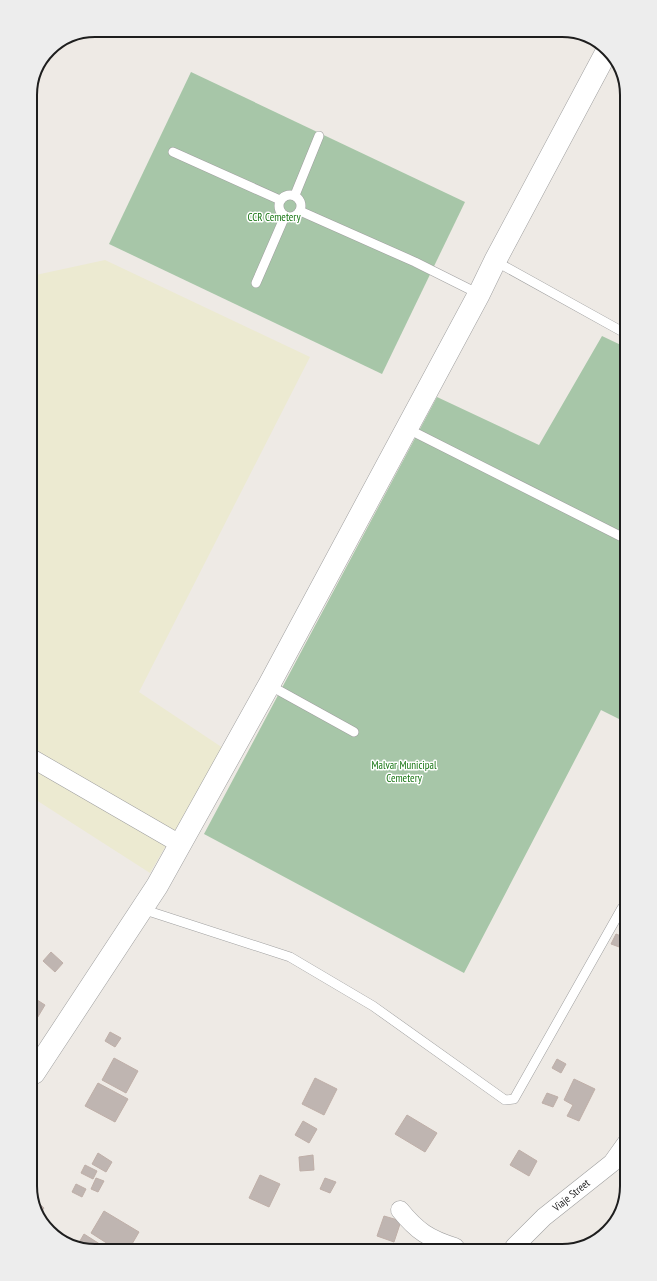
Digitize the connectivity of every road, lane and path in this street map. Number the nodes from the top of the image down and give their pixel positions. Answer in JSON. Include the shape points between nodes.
{"nodes":[{"id":1,"x":604,"y":55,"type":"edge"},
{"id":2,"x":319,"y":136,"type":"dead end"},
{"id":3,"x":173,"y":152,"type":"dead end"},
{"id":4,"x":295,"y":195,"type":"junction"},
{"id":5,"x":280,"y":200,"type":"junction"},
{"id":6,"x":300,"y":211,"type":"junction"},
{"id":7,"x":285,"y":216,"type":"junction"},
{"id":8,"x":495,"y":261,"type":"junction"},
{"id":9,"x":256,"y":283,"type":"dead end"},
{"id":10,"x":479,"y":294,"type":"junction"},
{"id":11,"x":620,"y":330,"type":"edge"},
{"id":12,"x":406,"y":428,"type":"junction"},
{"id":13,"x":620,"y":536,"type":"edge"},
{"id":14,"x":269,"y":685,"type":"junction"},
{"id":15,"x":354,"y":732,"type":"dead end"},
{"id":16,"x":37,"y":761,"type":"edge"},
{"id":17,"x":180,"y":844,"type":"junction"},
{"id":18,"x":142,"y":909,"type":"junction"},
{"id":19,"x":620,"y":912,"type":"edge"},
{"id":20,"x":37,"y":1067,"type":"edge"},
{"id":21,"x":620,"y":1151,"type":"edge"},
{"id":22,"x":400,"y":1210,"type":"dead end"},
{"id":23,"x":443,"y":1244,"type":"edge"},
{"id":24,"x":517,"y":1244,"type":"edge"}],
"edges":[{"from":1,"to":8,"type":"street"},
{"from":2,"to":4,"type":"lane"},
{"from":3,"to":5,"type":"lane"},
{"from":4,"to":5,"type":"lane","via":[[289,194]]},
{"from":4,"to":6,"type":"lane","via":[[302,205]]},
{"from":5,"to":7,"type":"lane","via":[[278,207]]},
{"from":6,"to":7,"type":"lane","via":[[291,218]]},
{"from":6,"to":10,"type":"lane"},
{"from":7,"to":9,"type":"lane"},
{"from":8,"to":10,"type":"street"},
{"from":8,"to":11,"type":"lane"},
{"from":10,"to":12,"type":"street"},
{"from":12,"to":13,"type":"lane"},
{"from":12,"to":14,"type":"street"},
{"from":14,"to":15,"type":"lane"},
{"from":14,"to":17,"type":"street"},
{"from":16,"to":17,"type":"street"},
{"from":17,"to":18,"type":"street"},
{"from":18,"to":19,"type":"lane","via":[[290,957],[374,1006],[505,1100],[514,1099]]},
{"from":18,"to":20,"type":"street"},
{"from":21,"to":24,"type":"street","name":"Viaje Street","via":[[612,1162],[544,1217]]},
{"from":22,"to":23,"type":"street","via":[[421,1232]]}]}
